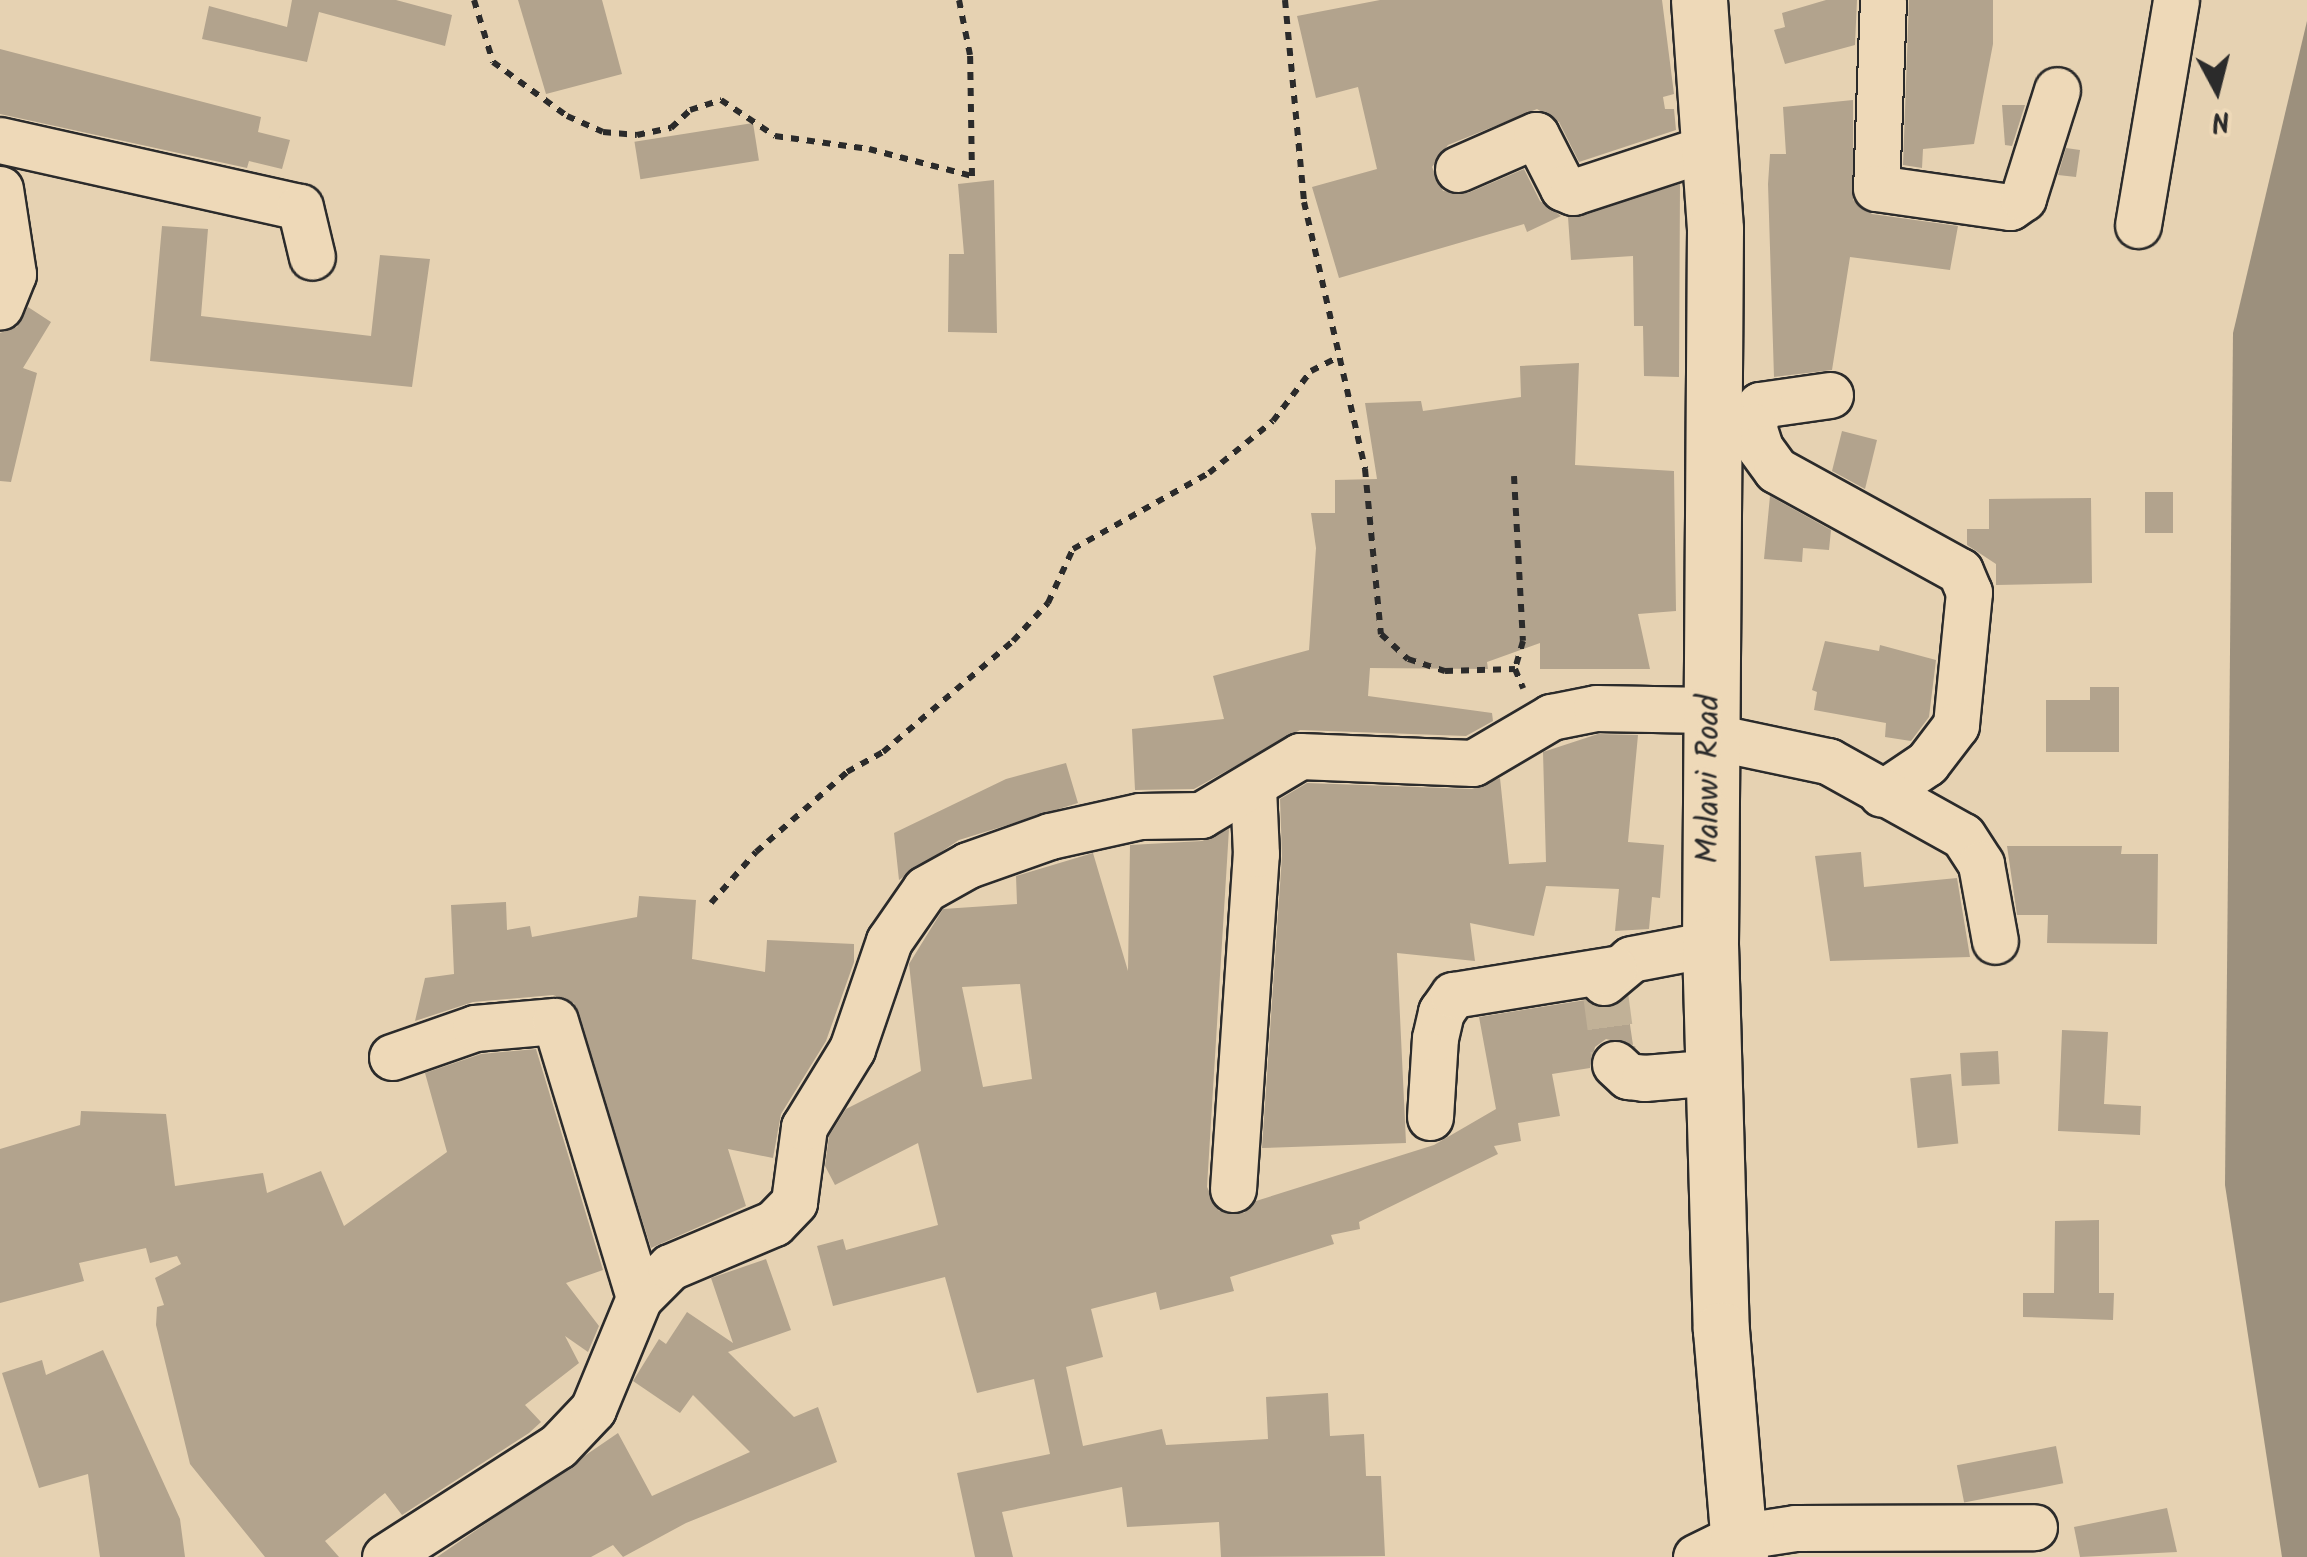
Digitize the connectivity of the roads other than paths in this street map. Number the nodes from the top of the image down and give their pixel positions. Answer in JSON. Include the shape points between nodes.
{"nodes":[{"id":1,"x":1699,"y":0,"type":"edge"},
{"id":2,"x":1883,"y":0,"type":"edge"},
{"id":3,"x":2176,"y":0,"type":"edge"},
{"id":4,"x":2058,"y":90,"type":"dead end"},
{"id":5,"x":0,"y":140,"type":"edge"},
{"id":6,"x":1710,"y":146,"type":"junction"},
{"id":7,"x":1458,"y":170,"type":"dead end"},
{"id":8,"x":0,"y":190,"type":"edge"},
{"id":9,"x":2138,"y":226,"type":"dead end"},
{"id":10,"x":312,"y":257,"type":"dead end"},
{"id":11,"x":0,"y":308,"type":"edge"},
{"id":12,"x":1830,"y":395,"type":"dead end"},
{"id":13,"x":1709,"y":723,"type":"junction"},
{"id":14,"x":1254,"y":789,"type":"junction"},
{"id":15,"x":1881,"y":794,"type":"junction"},
{"id":16,"x":1995,"y":941,"type":"dead end"},
{"id":17,"x":1710,"y":944,"type":"junction"},
{"id":18,"x":392,"y":1057,"type":"dead end"},
{"id":19,"x":1616,"y":1064,"type":"dead end"},
{"id":20,"x":1715,"y":1072,"type":"junction"},
{"id":21,"x":1430,"y":1117,"type":"dead end"},
{"id":22,"x":1233,"y":1189,"type":"dead end"},
{"id":23,"x":639,"y":1298,"type":"junction"},
{"id":24,"x":2034,"y":1526,"type":"dead end"},
{"id":25,"x":1725,"y":1550,"type":"edge"},
{"id":26,"x":384,"y":1557,"type":"edge"}],
"edges":[{"from":1,"to":6,"type":"main road","name":"Malawi Road"},
{"from":2,"to":4,"type":"street","via":[[1876,188],[2010,207],[2023,198]]},
{"from":3,"to":9,"type":"street"},
{"from":5,"to":10,"type":"street","via":[[300,207]]},
{"from":6,"to":7,"type":"street","via":[[1573,192],[1563,188],[1536,135]]},
{"from":6,"to":13,"type":"main road","name":"Malawi Road"},
{"from":8,"to":11,"type":"street","via":[[13,274]]},
{"from":12,"to":15,"type":"street","via":[[1760,405],[1753,426],[1760,448],[1776,470],[1960,572],[1969,592],[1956,725],[1928,763]]},
{"from":13,"to":14,"type":"street","via":[[1596,708],[1551,718],[1473,763],[1408,765],[1321,752],[1300,756]]},
{"from":13,"to":15,"type":"street","via":[[1828,761]]},
{"from":13,"to":17,"type":"main road","name":"Malawi Road"},
{"from":14,"to":22,"type":"street","via":[[1256,854]]},
{"from":14,"to":23,"type":"street","via":[[1202,815],[1140,816],[1050,836],[925,888],[889,941],[852,1049],[804,1127],[794,1202],[774,1223],[670,1267]]},
{"from":15,"to":16,"type":"street","via":[[1964,836],[1980,864]]},
{"from":17,"to":20,"type":"main road","name":"Malawi Road"},
{"from":17,"to":21,"type":"street","via":[[1631,959],[1608,976],[1453,996],[1440,1012],[1435,1038]]},
{"from":18,"to":23,"type":"street","via":[[475,1028],[554,1021]]},
{"from":19,"to":20,"type":"street","via":[[1628,1076],[1644,1078]]},
{"from":20,"to":25,"type":"main road","name":"Malawi Road"},
{"from":23,"to":26,"type":"street","via":[[593,1409],[558,1446]]},
{"from":24,"to":25,"type":"street","via":[[1795,1528]]}]}
